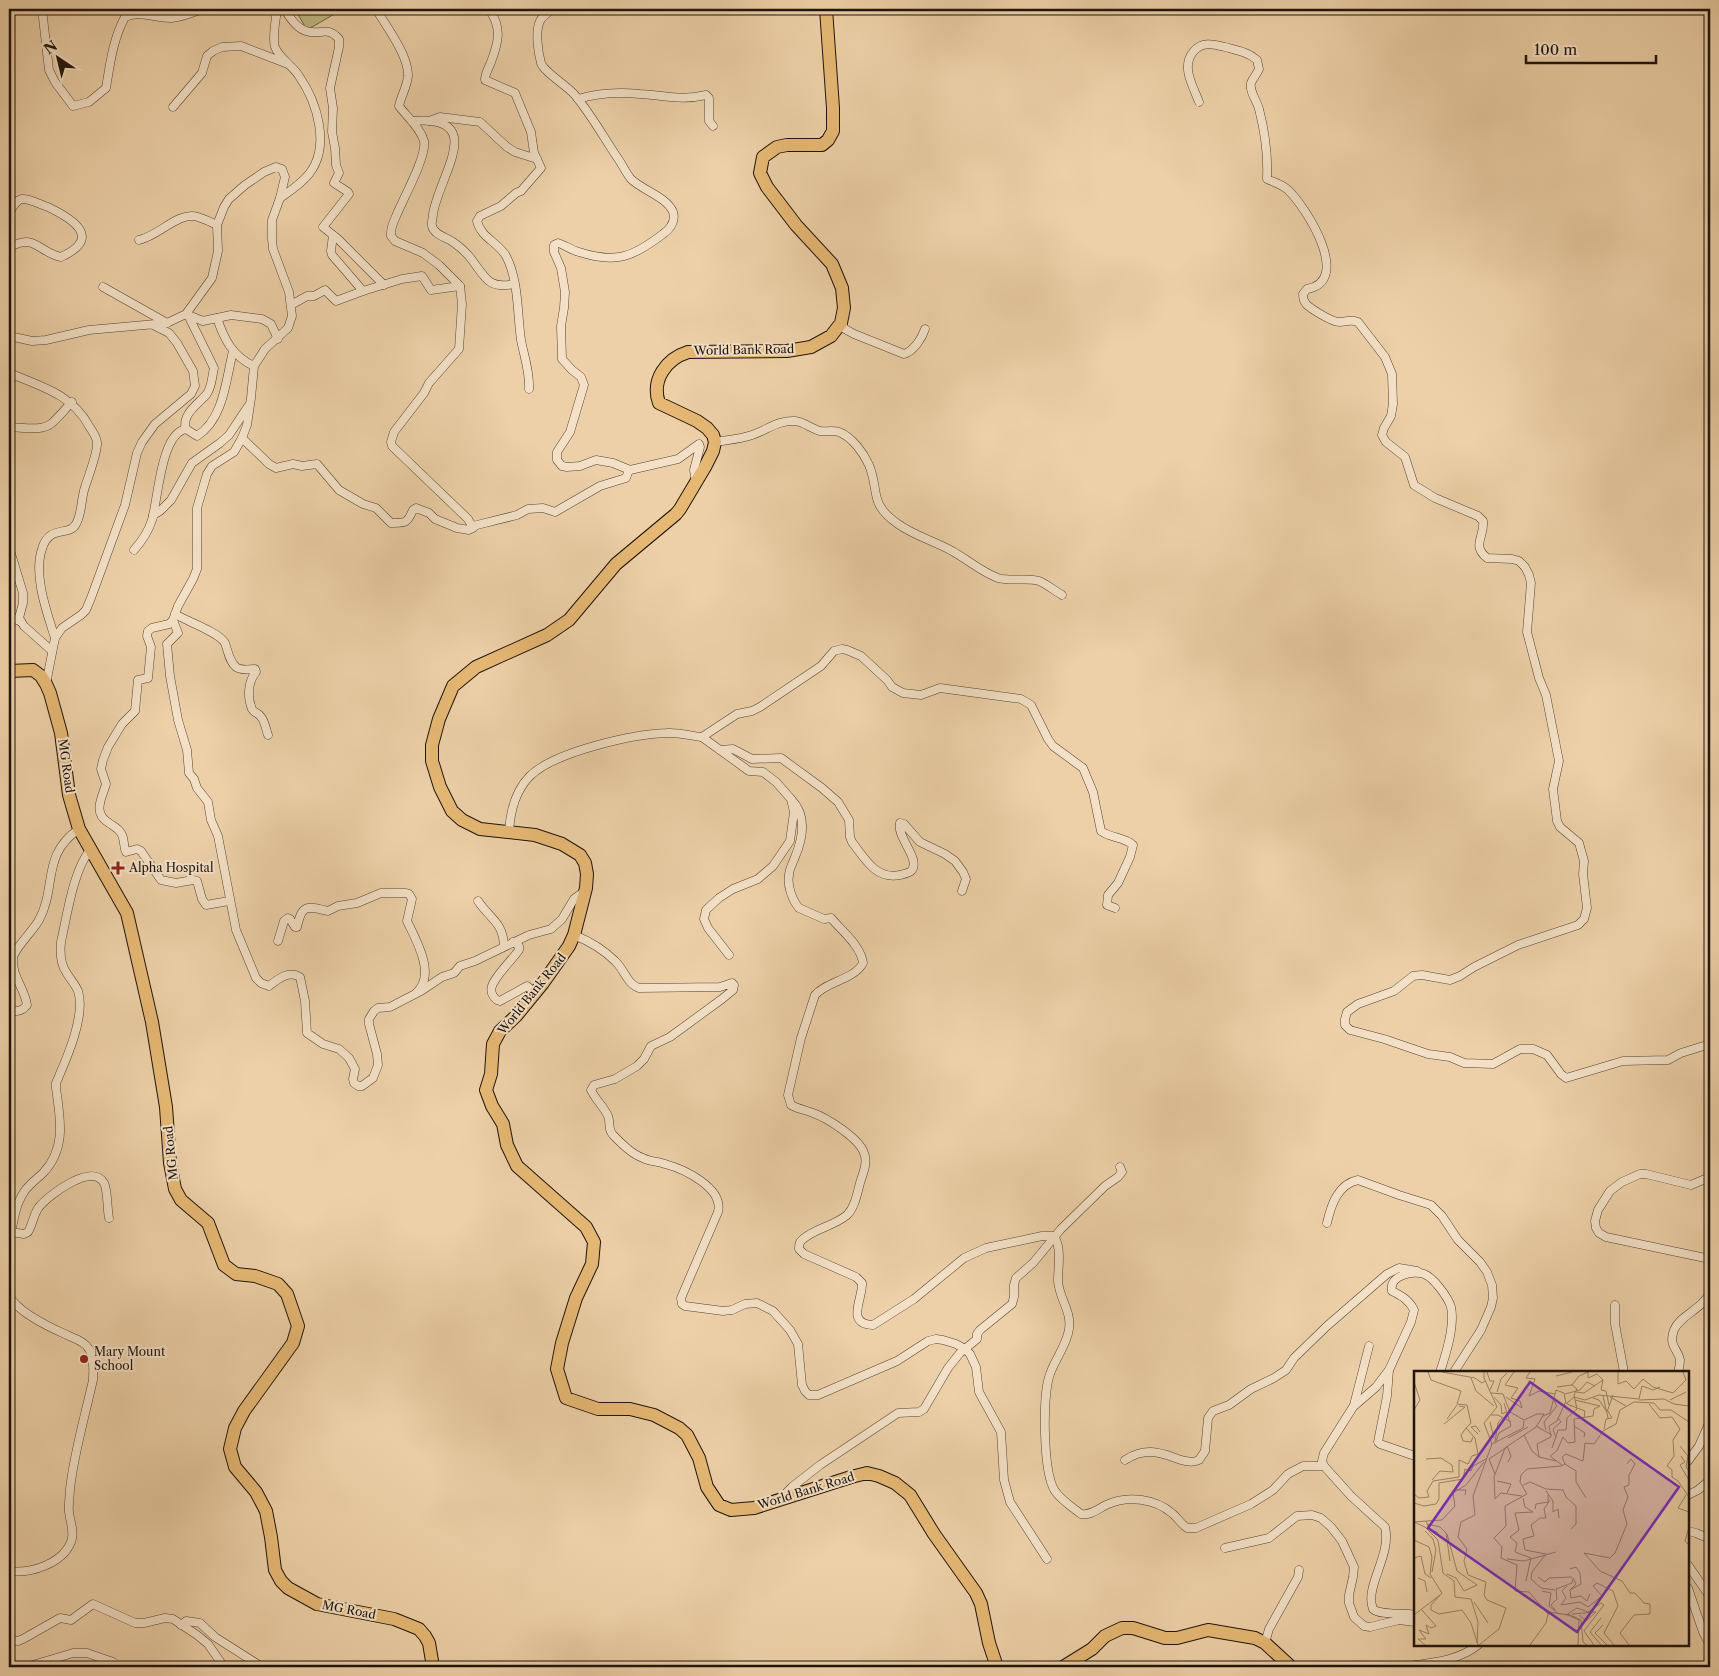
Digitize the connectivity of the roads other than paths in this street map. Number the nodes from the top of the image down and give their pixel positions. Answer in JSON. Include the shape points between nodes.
{"nodes":[{"id":1,"x":42,"y":9,"type":"edge"},
{"id":2,"x":202,"y":9,"type":"edge"},
{"id":3,"x":277,"y":9,"type":"edge"},
{"id":4,"x":284,"y":9,"type":"edge"},
{"id":5,"x":376,"y":9,"type":"edge"},
{"id":6,"x":489,"y":9,"type":"edge"},
{"id":7,"x":554,"y":9,"type":"edge"},
{"id":8,"x":826,"y":9,"type":"edge"},
{"id":9,"x":290,"y":64,"type":"junction"},
{"id":10,"x":578,"y":99,"type":"junction"},
{"id":11,"x":1199,"y":102,"type":"dead end"},
{"id":12,"x":173,"y":107,"type":"dead end"},
{"id":13,"x":429,"y":121,"type":"junction"},
{"id":14,"x":412,"y":122,"type":"junction"},
{"id":15,"x":712,"y":126,"type":"dead end"},
{"id":16,"x":538,"y":159,"type":"junction"},
{"id":17,"x":280,"y":198,"type":"junction"},
{"id":18,"x":9,"y":212,"type":"edge"},
{"id":19,"x":217,"y":225,"type":"junction"},
{"id":20,"x":333,"y":235,"type":"junction"},
{"id":21,"x":139,"y":240,"type":"dead end"},
{"id":22,"x":9,"y":248,"type":"edge"},
{"id":23,"x":514,"y":284,"type":"junction"},
{"id":24,"x":384,"y":285,"type":"junction"},
{"id":25,"x":460,"y":286,"type":"junction"},
{"id":26,"x":103,"y":287,"type":"dead end"},
{"id":27,"x":363,"y":291,"type":"junction"},
{"id":28,"x":291,"y":305,"type":"junction"},
{"id":29,"x":187,"y":315,"type":"junction"},
{"id":30,"x":217,"y":318,"type":"junction"},
{"id":31,"x":167,"y":323,"type":"junction"},
{"id":32,"x":841,"y":324,"type":"junction"},
{"id":33,"x":153,"y":325,"type":"junction"},
{"id":34,"x":925,"y":329,"type":"dead end"},
{"id":35,"x":9,"y":336,"type":"edge"},
{"id":36,"x":278,"y":338,"type":"junction"},
{"id":37,"x":233,"y":351,"type":"junction"},
{"id":38,"x":254,"y":366,"type":"junction"},
{"id":39,"x":9,"y":373,"type":"edge"},
{"id":40,"x":529,"y":389,"type":"dead end"},
{"id":41,"x":72,"y":402,"type":"junction"},
{"id":42,"x":250,"y":404,"type":"junction"},
{"id":43,"x":9,"y":427,"type":"edge"},
{"id":44,"x":186,"y":428,"type":"junction"},
{"id":45,"x":242,"y":438,"type":"junction"},
{"id":46,"x":715,"y":442,"type":"junction"},
{"id":47,"x":629,"y":470,"type":"junction"},
{"id":48,"x":696,"y":483,"type":"junction"},
{"id":49,"x":152,"y":519,"type":"junction"},
{"id":50,"x":473,"y":526,"type":"junction"},
{"id":51,"x":9,"y":547,"type":"edge"},
{"id":52,"x":134,"y":550,"type":"dead end"},
{"id":53,"x":1062,"y":595,"type":"dead end"},
{"id":54,"x":9,"y":616,"type":"edge"},
{"id":55,"x":174,"y":617,"type":"junction"},
{"id":56,"x":21,"y":622,"type":"junction"},
{"id":57,"x":55,"y":638,"type":"junction"},
{"id":58,"x":52,"y":651,"type":"junction"},
{"id":59,"x":9,"y":671,"type":"edge"},
{"id":60,"x":46,"y":684,"type":"junction"},
{"id":61,"x":268,"y":735,"type":"dead end"},
{"id":62,"x":702,"y":737,"type":"junction"},
{"id":63,"x":720,"y":750,"type":"junction"},
{"id":64,"x":791,"y":799,"type":"junction"},
{"id":65,"x":79,"y":829,"type":"junction"},
{"id":66,"x":509,"y":833,"type":"junction"},
{"id":67,"x":90,"y":850,"type":"junction"},
{"id":68,"x":585,"y":891,"type":"junction"},
{"id":69,"x":962,"y":891,"type":"dead end"},
{"id":70,"x":229,"y":901,"type":"junction"},
{"id":71,"x":478,"y":901,"type":"dead end"},
{"id":72,"x":1115,"y":908,"type":"dead end"},
{"id":73,"x":574,"y":935,"type":"junction"},
{"id":74,"x":278,"y":941,"type":"dead end"},
{"id":75,"x":513,"y":942,"type":"junction"},
{"id":76,"x":504,"y":946,"type":"junction"},
{"id":77,"x":729,"y":955,"type":"dead end"},
{"id":78,"x":534,"y":992,"type":"junction"},
{"id":79,"x":415,"y":993,"type":"junction"},
{"id":80,"x":9,"y":1011,"type":"edge"},
{"id":81,"x":1710,"y":1044,"type":"edge"},
{"id":82,"x":1120,"y":1167,"type":"dead end"},
{"id":83,"x":1710,"y":1177,"type":"edge"},
{"id":84,"x":109,"y":1218,"type":"dead end"},
{"id":85,"x":1327,"y":1223,"type":"dead end"},
{"id":86,"x":11,"y":1232,"type":"junction"},
{"id":87,"x":1054,"y":1236,"type":"junction"},
{"id":88,"x":9,"y":1244,"type":"edge"},
{"id":89,"x":1710,"y":1259,"type":"edge"},
{"id":90,"x":1421,"y":1273,"type":"junction"},
{"id":91,"x":1710,"y":1292,"type":"edge"},
{"id":92,"x":9,"y":1296,"type":"edge"},
{"id":93,"x":1615,"y":1305,"type":"dead end"},
{"id":94,"x":1369,"y":1346,"type":"dead end"},
{"id":95,"x":965,"y":1349,"type":"junction"},
{"id":96,"x":1389,"y":1370,"type":"junction"},
{"id":97,"x":1440,"y":1371,"type":"edge"},
{"id":98,"x":1455,"y":1371,"type":"edge"},
{"id":99,"x":1624,"y":1371,"type":"edge"},
{"id":100,"x":1678,"y":1371,"type":"edge"},
{"id":101,"x":1353,"y":1407,"type":"junction"},
{"id":102,"x":1710,"y":1421,"type":"edge"},
{"id":103,"x":1414,"y":1456,"type":"edge"},
{"id":104,"x":1125,"y":1460,"type":"dead end"},
{"id":105,"x":1689,"y":1460,"type":"edge"},
{"id":106,"x":1324,"y":1466,"type":"junction"},
{"id":107,"x":1710,"y":1480,"type":"edge"},
{"id":108,"x":1689,"y":1494,"type":"edge"},
{"id":109,"x":779,"y":1500,"type":"junction"},
{"id":110,"x":1689,"y":1531,"type":"edge"},
{"id":111,"x":1710,"y":1539,"type":"edge"},
{"id":112,"x":1225,"y":1548,"type":"dead end"},
{"id":113,"x":1047,"y":1559,"type":"dead end"},
{"id":114,"x":1689,"y":1566,"type":"edge"},
{"id":115,"x":1299,"y":1570,"type":"dead end"},
{"id":116,"x":9,"y":1571,"type":"edge"},
{"id":117,"x":1689,"y":1591,"type":"edge"},
{"id":118,"x":1710,"y":1596,"type":"edge"},
{"id":119,"x":1414,"y":1615,"type":"edge"},
{"id":120,"x":1414,"y":1622,"type":"edge"},
{"id":121,"x":181,"y":1625,"type":"junction"},
{"id":122,"x":9,"y":1640,"type":"edge"},
{"id":123,"x":1265,"y":1643,"type":"junction"},
{"id":124,"x":1710,"y":1645,"type":"edge"},
{"id":125,"x":1476,"y":1646,"type":"edge"},
{"id":126,"x":113,"y":1662,"type":"dead end"},
{"id":127,"x":26,"y":1667,"type":"edge"},
{"id":128,"x":224,"y":1667,"type":"edge"},
{"id":129,"x":262,"y":1667,"type":"edge"},
{"id":130,"x":433,"y":1667,"type":"edge"},
{"id":131,"x":997,"y":1667,"type":"edge"},
{"id":132,"x":1063,"y":1667,"type":"edge"},
{"id":133,"x":1291,"y":1667,"type":"edge"},
{"id":134,"x":1401,"y":1667,"type":"edge"}],
"edges":[{"from":1,"to":2,"type":"street","via":[[49,70],[73,106],[89,102],[106,88],[121,24],[126,18],[133,14],[173,18]]},
{"from":3,"to":9,"type":"street","via":[[274,46]]},
{"from":4,"to":20,"type":"street","via":[[300,28],[310,32],[328,31],[339,40],[330,88],[332,132],[339,173],[334,183],[349,194],[323,227]]},
{"from":5,"to":14,"type":"street","via":[[407,63],[405,91],[399,106]]},
{"from":6,"to":16,"type":"street","via":[[497,22],[499,36],[485,74],[486,80],[515,93]]},
{"from":7,"to":10,"type":"street","via":[[540,20],[541,63]]},
{"from":8,"to":32,"type":"main road","via":[[833,131],[822,145],[777,147],[763,157],[760,173],[796,225],[832,264],[842,288],[844,308]]},
{"from":9,"to":12,"type":"street","via":[[241,46],[222,47],[207,56],[202,73]]},
{"from":9,"to":17,"type":"street","via":[[308,92],[317,116],[320,144],[309,174]]},
{"from":10,"to":15,"type":"street","via":[[620,93],[680,99],[706,95]]},
{"from":10,"to":47,"type":"street","via":[[629,176],[668,204],[674,217],[665,233],[624,257],[590,255],[558,243],[553,248],[561,268],[564,292],[562,359],[581,376],[584,385],[570,432],[556,454],[557,460],[567,467],[596,460]]},
{"from":11,"to":81,"type":"street","via":[[1188,70],[1188,60],[1197,47],[1213,44],[1257,60],[1259,69],[1251,89],[1264,134],[1268,179],[1290,192],[1317,231],[1325,255],[1324,279],[1315,288],[1307,289],[1303,299],[1332,320],[1358,322],[1386,357],[1392,374],[1393,404],[1382,435],[1405,457],[1414,485],[1483,521],[1478,546],[1486,558],[1512,559],[1525,567],[1531,583],[1527,632],[1546,695],[1559,761],[1553,789],[1557,822],[1579,843],[1584,861],[1587,908],[1578,925],[1518,946],[1450,980],[1413,976],[1394,991],[1358,1004],[1347,1012],[1345,1025],[1350,1030],[1464,1063],[1493,1064],[1520,1049],[1533,1049],[1547,1055],[1566,1078],[1622,1061],[1668,1060]]},
{"from":13,"to":14,"type":"street"},
{"from":13,"to":16,"type":"street","via":[[440,117],[480,122],[507,147]]},
{"from":13,"to":23,"type":"street","via":[[447,126],[455,145],[435,202],[432,226],[470,257],[491,284]]},
{"from":14,"to":25,"type":"street","via":[[424,140],[424,154],[392,226],[391,236],[431,258]]},
{"from":16,"to":23,"type":"street","via":[[541,168],[522,191],[477,221],[483,234],[503,252],[512,268]]},
{"from":17,"to":19,"type":"street","via":[[285,174],[276,167],[236,192],[224,207]]},
{"from":17,"to":28,"type":"street","via":[[272,220],[272,239]]},
{"from":18,"to":22,"type":"street","via":[[24,198],[38,203],[66,216],[80,227],[82,239],[79,245],[61,257],[27,242]]},
{"from":19,"to":21,"type":"street","via":[[197,216],[187,216]]},
{"from":19,"to":29,"type":"street","via":[[218,251],[212,278]]},
{"from":20,"to":24,"type":"street"},
{"from":20,"to":27,"type":"street","via":[[332,255]]},
{"from":23,"to":40,"type":"street"},
{"from":24,"to":25,"type":"street","via":[[422,276],[431,290]]},
{"from":24,"to":27,"type":"street"},
{"from":25,"to":50,"type":"street","via":[[460,346],[429,383],[394,432],[391,442]]},
{"from":26,"to":31,"type":"street"},
{"from":27,"to":28,"type":"street","via":[[335,301],[325,290]]},
{"from":28,"to":36,"type":"street","via":[[290,324]]},
{"from":29,"to":30,"type":"street","via":[[203,321]]},
{"from":29,"to":31,"type":"street"},
{"from":29,"to":44,"type":"street","via":[[214,368],[207,395],[191,410],[185,422]]},
{"from":30,"to":36,"type":"street","via":[[234,315],[264,320],[272,326]]},
{"from":30,"to":37,"type":"street"},
{"from":31,"to":33,"type":"street"},
{"from":32,"to":34,"type":"street","via":[[854,334],[904,354],[915,346]]},
{"from":32,"to":46,"type":"main road","name":"World Bank Road","via":[[831,336],[811,347],[787,351],[688,352],[668,363],[656,386],[659,403],[702,425],[713,435]]},
{"from":33,"to":35,"type":"street","via":[[89,330],[46,340]]},
{"from":33,"to":57,"type":"street","via":[[169,333],[186,356],[195,374],[194,388],[155,424],[142,442],[125,505],[86,610],[62,628]]},
{"from":36,"to":38,"type":"street","via":[[265,349]]},
{"from":37,"to":38,"type":"street"},
{"from":37,"to":44,"type":"street","via":[[227,381],[213,420],[197,436]]},
{"from":38,"to":42,"type":"street"},
{"from":39,"to":41,"type":"street"},
{"from":41,"to":43,"type":"street","via":[[52,423],[41,428]]},
{"from":41,"to":57,"type":"street","via":[[84,416],[98,445],[77,523],[70,530],[50,536],[42,547],[42,594]]},
{"from":42,"to":45,"type":"street"},
{"from":42,"to":49,"type":"street","via":[[225,439],[192,463],[172,500]]},
{"from":44,"to":49,"type":"street","via":[[177,432],[170,444]]},
{"from":45,"to":50,"type":"street","via":[[276,468],[317,464],[339,490],[376,508],[391,523],[407,522],[416,508],[429,512],[435,520],[458,528],[469,530]]},
{"from":45,"to":55,"type":"street","via":[[234,452],[212,466],[207,474],[197,508],[197,569]]},
{"from":46,"to":48,"type":"main road","name":"World Bank Road"},
{"from":46,"to":53,"type":"street","via":[[752,435],[772,425],[795,421],[819,431],[839,432],[859,449],[869,465],[879,506],[899,524],[951,550],[988,574],[1010,581],[1038,581]]},
{"from":47,"to":48,"type":"street","via":[[678,459],[699,444],[694,470]]},
{"from":47,"to":50,"type":"street","via":[[626,478],[600,486],[555,512],[543,508],[528,509]]},
{"from":48,"to":66,"type":"main road","name":"World Bank Road","via":[[676,514],[616,564],[569,620],[547,635],[476,667],[453,686],[432,745],[435,776],[452,811],[462,820],[480,829]]},
{"from":49,"to":52,"type":"street","via":[[146,537]]},
{"from":51,"to":56,"type":"street","via":[[23,593]]},
{"from":54,"to":56,"type":"street"},
{"from":55,"to":61,"type":"street","via":[[194,622],[224,642],[237,668],[255,669],[250,682],[250,698],[253,710],[262,718]]},
{"from":55,"to":70,"type":"street","via":[[178,633],[167,644],[176,709],[187,750],[189,773],[208,802],[220,842]]},
{"from":55,"to":70,"type":"street","via":[[167,625],[152,628],[147,634],[151,647],[148,678],[138,680],[134,711],[122,724],[106,753],[101,769],[106,784],[99,809],[106,822],[121,833],[126,852],[142,851],[161,880],[176,883],[197,881],[206,905]]},
{"from":56,"to":58,"type":"street"},
{"from":57,"to":58,"type":"street"},
{"from":58,"to":60,"type":"street"},
{"from":59,"to":60,"type":"main road","via":[[33,670]]},
{"from":60,"to":65,"type":"main road","name":"MG Road","via":[[61,733],[69,795]]},
{"from":62,"to":63,"type":"street"},
{"from":62,"to":66,"type":"street","via":[[668,732],[609,741],[554,761],[530,776],[521,787],[511,815]]},
{"from":62,"to":72,"type":"street","via":[[736,714],[760,707],[821,666],[837,649],[861,656],[892,687],[903,693],[921,695],[940,688],[1026,701],[1038,715],[1048,739],[1083,768],[1093,792],[1101,831],[1132,845],[1130,858],[1108,895],[1108,905]]},
{"from":63,"to":64,"type":"street","via":[[749,771],[763,772]]},
{"from":63,"to":69,"type":"street","via":[[733,749],[752,759],[781,758],[822,788],[838,802],[849,820],[852,842],[872,868],[886,876],[907,873],[914,867],[900,831],[900,824],[904,824],[920,842],[945,854],[958,866],[966,878]]},
{"from":64,"to":77,"type":"street","via":[[794,812],[790,841],[773,866],[758,879],[719,898],[704,914],[706,923]]},
{"from":64,"to":87,"type":"street","via":[[799,808],[802,822],[800,842],[788,875],[796,904],[824,919],[831,918],[857,947],[863,960],[859,969],[815,995],[788,1094],[791,1105],[827,1120],[856,1142],[864,1152],[865,1167],[853,1207],[837,1222],[803,1239],[799,1249],[862,1283],[857,1314],[866,1325],[873,1325],[914,1299],[964,1258],[986,1248]]},
{"from":65,"to":67,"type":"main road","name":"MG Road"},
{"from":65,"to":80,"type":"street","via":[[70,835],[55,857],[43,913],[14,954],[14,967],[27,1005],[19,1011]]},
{"from":66,"to":68,"type":"main road","name":"World Bank Road","via":[[535,835],[574,850],[585,864]]},
{"from":67,"to":86,"type":"street","via":[[77,874],[61,942],[62,961],[76,988],[80,1012],[72,1044],[56,1083],[60,1138],[50,1164],[24,1192]]},
{"from":67,"to":130,"type":"main road","name":"MG Road","via":[[127,913],[152,1022],[175,1189],[182,1200],[208,1223],[224,1265],[236,1274],[278,1284],[287,1294],[298,1326],[293,1342],[234,1428],[230,1449],[235,1467],[256,1492],[266,1511],[275,1570],[288,1588],[317,1604],[394,1620],[419,1630],[429,1643]]},
{"from":68,"to":73,"type":"main road","name":"World Bank Road"},
{"from":68,"to":75,"type":"street","via":[[574,899],[556,926]]},
{"from":70,"to":79,"type":"street","via":[[236,930],[256,978],[269,986],[281,977],[293,974],[300,977],[307,1032],[345,1054],[354,1065],[353,1079],[358,1086],[373,1078],[378,1065],[369,1024],[371,1015],[378,1008],[390,1007]]},
{"from":71,"to":76,"type":"street","via":[[500,926]]},
{"from":73,"to":78,"type":"main road","name":"World Bank Road","via":[[563,956]]},
{"from":73,"to":95,"type":"street","via":[[607,954],[639,988],[734,985],[733,990],[717,1004],[670,1037],[651,1046],[637,1066],[594,1085],[591,1090],[608,1117],[610,1133],[616,1139],[640,1157],[692,1176],[718,1199],[718,1212],[681,1298],[682,1304],[723,1311],[756,1303],[773,1311],[798,1344],[802,1385],[809,1395],[818,1396],[897,1361],[928,1341],[943,1340]]},
{"from":74,"to":79,"type":"street","via":[[284,920],[290,919],[298,927],[302,912],[307,908],[328,911],[381,893],[409,894],[412,899],[407,921],[417,939],[426,975],[423,985]]},
{"from":75,"to":76,"type":"street"},
{"from":75,"to":78,"type":"street","via":[[520,948],[491,991],[500,1001],[527,986]]},
{"from":76,"to":79,"type":"street","via":[[460,966],[454,973]]},
{"from":78,"to":109,"type":"main road","name":"World Bank Road","via":[[500,1031],[493,1044],[491,1074],[486,1090],[503,1124],[517,1166],[586,1227],[594,1242],[592,1264],[576,1298],[557,1369],[566,1398],[598,1409],[630,1409],[654,1414],[680,1428],[698,1458],[706,1487],[719,1505],[731,1510],[754,1508]]},
{"from":82,"to":87,"type":"street","via":[[1121,1175],[1105,1186]]},
{"from":83,"to":89,"type":"street","via":[[1691,1185],[1640,1174],[1610,1191],[1595,1221],[1599,1233],[1606,1237]]},
{"from":84,"to":86,"type":"street","via":[[104,1183],[89,1176],[50,1196],[39,1208],[28,1232]]},
{"from":85,"to":98,"type":"street","via":[[1340,1191],[1358,1180],[1427,1203],[1437,1210],[1458,1240],[1480,1262],[1492,1285],[1493,1298],[1487,1318]]},
{"from":86,"to":88,"type":"street"},
{"from":87,"to":95,"type":"street","via":[[1033,1263],[1016,1278],[1012,1304],[978,1332],[977,1338]]},
{"from":87,"to":106,"type":"street","via":[[1058,1244],[1060,1295],[1070,1323],[1045,1392],[1046,1451],[1052,1484],[1069,1504],[1085,1515],[1122,1500],[1146,1501],[1172,1513],[1187,1528],[1196,1528],[1251,1504],[1303,1466]]},
{"from":90,"to":96,"type":"street","via":[[1401,1276],[1392,1284],[1392,1291],[1405,1298],[1414,1310]]},
{"from":90,"to":97,"type":"street","via":[[1431,1278],[1451,1306],[1448,1344]]},
{"from":90,"to":104,"type":"street","via":[[1399,1268],[1386,1274],[1327,1326],[1286,1370],[1229,1405],[1213,1411],[1208,1418],[1205,1451],[1199,1460],[1190,1462],[1151,1451],[1134,1454]]},
{"from":91,"to":100,"type":"street","via":[[1675,1329],[1672,1342],[1680,1361]]},
{"from":92,"to":116,"type":"street","via":[[22,1310],[81,1341],[90,1350],[93,1369],[71,1481],[71,1542],[54,1561],[35,1569]]},
{"from":93,"to":99,"type":"street","via":[[1615,1324]]},
{"from":94,"to":101,"type":"street"},
{"from":95,"to":109,"type":"street","via":[[948,1368],[924,1408],[919,1412],[898,1413],[820,1465]]},
{"from":95,"to":113,"type":"street","via":[[976,1367],[979,1392],[1001,1432],[1004,1480],[1010,1502]]},
{"from":96,"to":101,"type":"street","via":[[1376,1387]]},
{"from":96,"to":103,"type":"street","via":[[1378,1442]]},
{"from":101,"to":106,"type":"street","via":[[1324,1453]]},
{"from":102,"to":105,"type":"street"},
{"from":106,"to":119,"type":"street","via":[[1384,1527],[1386,1548],[1373,1589],[1373,1609],[1379,1613]]},
{"from":107,"to":108,"type":"street"},
{"from":109,"to":131,"type":"main road","name":"World Bank Road","via":[[867,1473],[895,1483],[910,1495],[976,1593],[982,1604]]},
{"from":110,"to":111,"type":"street"},
{"from":112,"to":120,"type":"street","via":[[1269,1538],[1297,1516],[1321,1518],[1342,1541],[1354,1567],[1349,1603],[1354,1617],[1370,1627],[1399,1620]]},
{"from":114,"to":118,"type":"street"},
{"from":115,"to":123,"type":"street"},
{"from":117,"to":124,"type":"street"},
{"from":121,"to":122,"type":"street","via":[[165,1618],[134,1623],[93,1604],[71,1620],[60,1618],[23,1639]]},
{"from":121,"to":128,"type":"street","via":[[208,1644]]},
{"from":121,"to":129,"type":"street","via":[[186,1621],[200,1623],[215,1637]]},
{"from":123,"to":132,"type":"main road","via":[[1255,1638],[1208,1630],[1165,1638],[1122,1628],[1105,1636]]},
{"from":123,"to":133,"type":"main road"},
{"from":125,"to":134,"type":"street","via":[[1449,1659]]},
{"from":126,"to":127,"type":"street","via":[[87,1653],[73,1653]]}]}
